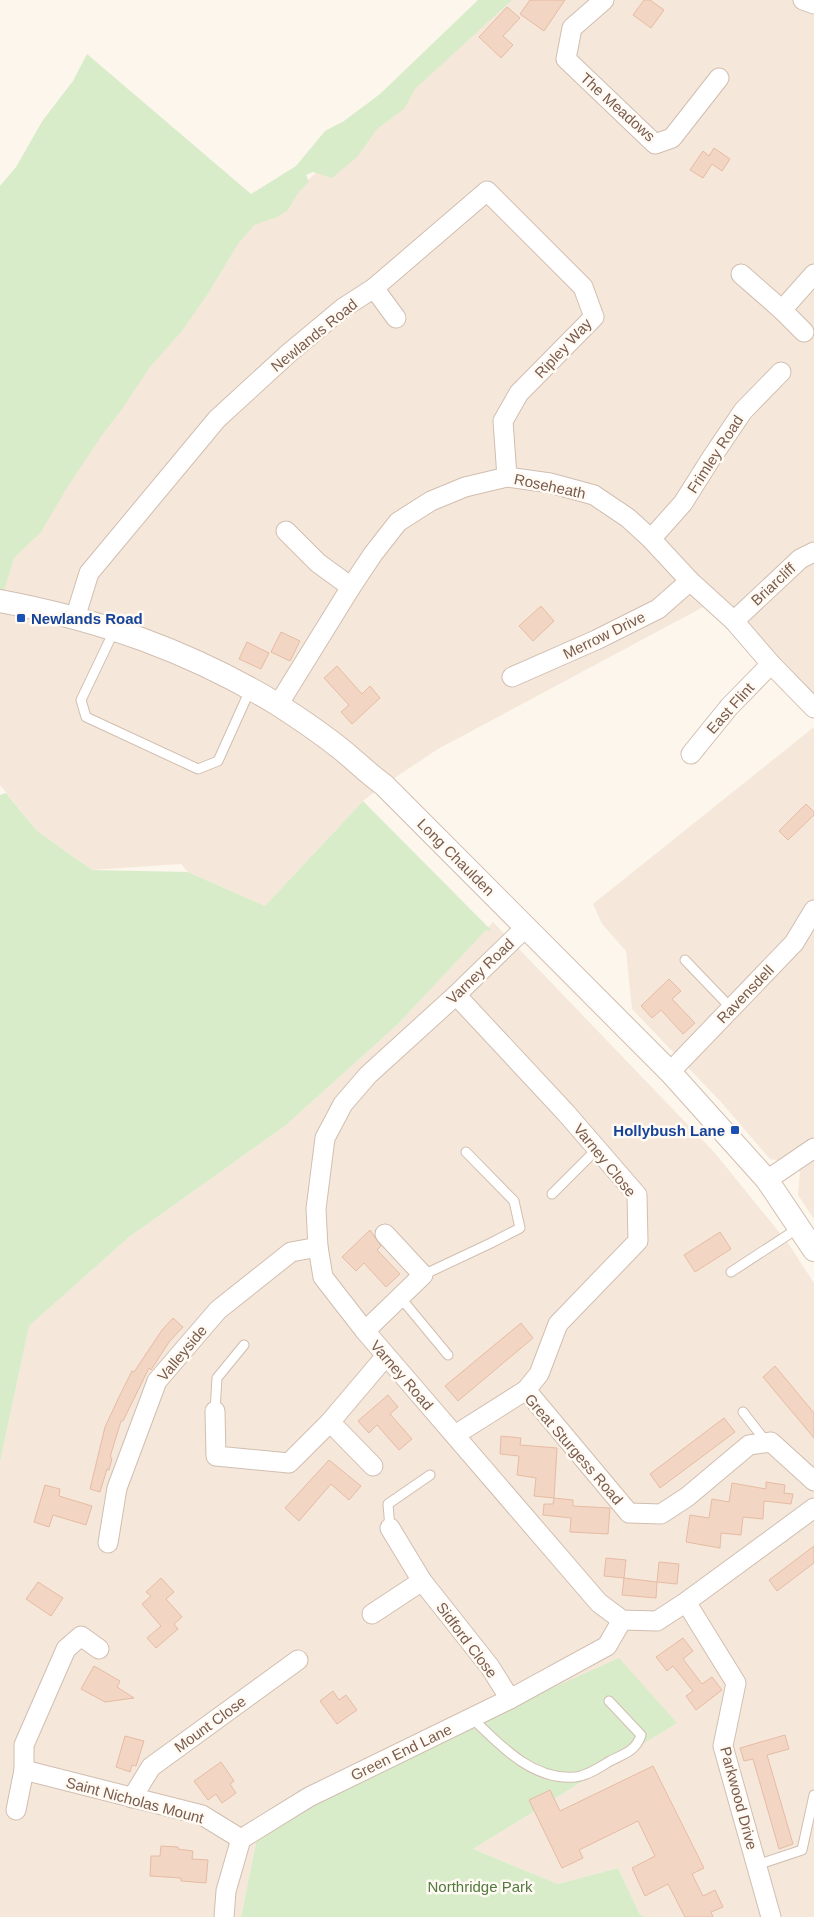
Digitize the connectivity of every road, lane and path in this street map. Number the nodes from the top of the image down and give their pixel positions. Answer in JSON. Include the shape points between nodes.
{"nodes":[{"id":1,"x":604,"y":0,"type":"edge"},
{"id":2,"x":803,"y":0,"type":"edge"},
{"id":3,"x":814,"y":3,"type":"edge"},
{"id":4,"x":719,"y":78,"type":"dead end"},
{"id":5,"x":487,"y":190,"type":"joint"},
{"id":6,"x":741,"y":274,"type":"dead end"},
{"id":7,"x":814,"y":274,"type":"edge"},
{"id":8,"x":374,"y":288,"type":"junction"},
{"id":9,"x":782,"y":310,"type":"junction"},
{"id":10,"x":396,"y":318,"type":"dead end"},
{"id":11,"x":804,"y":332,"type":"dead end"},
{"id":12,"x":781,"y":372,"type":"dead end"},
{"id":13,"x":507,"y":476,"type":"junction"},
{"id":14,"x":286,"y":531,"type":"dead end"},
{"id":15,"x":651,"y":539,"type":"junction"},
{"id":16,"x":814,"y":552,"type":"edge"},
{"id":17,"x":690,"y":581,"type":"junction"},
{"id":18,"x":351,"y":587,"type":"junction"},
{"id":19,"x":0,"y":601,"type":"edge"},
{"id":20,"x":75,"y":618,"type":"junction"},
{"id":21,"x":734,"y":621,"type":"junction"},
{"id":22,"x":115,"y":629,"type":"junction"},
{"id":23,"x":771,"y":664,"type":"junction"},
{"id":24,"x":512,"y":677,"type":"dead end"},
{"id":25,"x":250,"y":690,"type":"junction"},
{"id":26,"x":278,"y":705,"type":"junction"},
{"id":27,"x":814,"y":708,"type":"edge"},
{"id":28,"x":691,"y":754,"type":"dead end"},
{"id":29,"x":814,"y":910,"type":"edge"},
{"id":30,"x":526,"y":927,"type":"junction"},
{"id":31,"x":684,"y":960,"type":"dead end"},
{"id":32,"x":456,"y":995,"type":"junction"},
{"id":33,"x":731,"y":1008,"type":"junction"},
{"id":34,"x":670,"y":1072,"type":"junction"},
{"id":35,"x":814,"y":1148,"type":"edge"},
{"id":36,"x":598,"y":1149,"type":"junction"},
{"id":37,"x":466,"y":1152,"type":"dead end"},
{"id":38,"x":767,"y":1180,"type":"junction"},
{"id":39,"x":552,"y":1194,"type":"dead end"},
{"id":40,"x":800,"y":1227,"type":"junction"},
{"id":41,"x":385,"y":1234,"type":"dead end"},
{"id":42,"x":318,"y":1247,"type":"junction"},
{"id":43,"x":814,"y":1250,"type":"edge"},
{"id":44,"x":732,"y":1272,"type":"dead end"},
{"id":45,"x":423,"y":1275,"type":"junction"},
{"id":46,"x":400,"y":1297,"type":"junction"},
{"id":47,"x":365,"y":1331,"type":"junction"},
{"id":48,"x":244,"y":1345,"type":"dead end"},
{"id":49,"x":448,"y":1355,"type":"dead end"},
{"id":50,"x":386,"y":1357,"type":"junction"},
{"id":51,"x":526,"y":1390,"type":"junction"},
{"id":52,"x":215,"y":1411,"type":"joint"},
{"id":53,"x":743,"y":1412,"type":"dead end"},
{"id":54,"x":330,"y":1422,"type":"junction"},
{"id":55,"x":455,"y":1435,"type":"junction"},
{"id":56,"x":767,"y":1443,"type":"junction"},
{"id":57,"x":373,"y":1466,"type":"dead end"},
{"id":58,"x":430,"y":1475,"type":"dead end"},
{"id":59,"x":814,"y":1481,"type":"edge"},
{"id":60,"x":814,"y":1508,"type":"edge"},
{"id":61,"x":390,"y":1528,"type":"joint"},
{"id":62,"x":108,"y":1543,"type":"dead end"},
{"id":63,"x":422,"y":1581,"type":"junction"},
{"id":64,"x":686,"y":1602,"type":"junction"},
{"id":65,"x":372,"y":1614,"type":"dead end"},
{"id":66,"x":622,"y":1620,"type":"junction"},
{"id":67,"x":99,"y":1649,"type":"dead end"},
{"id":68,"x":298,"y":1660,"type":"dead end"},
{"id":69,"x":510,"y":1699,"type":"junction"},
{"id":70,"x":609,"y":1701,"type":"dead end"},
{"id":71,"x":471,"y":1717,"type":"junction"},
{"id":72,"x":24,"y":1770,"type":"junction"},
{"id":73,"x":814,"y":1794,"type":"edge"},
{"id":74,"x":132,"y":1798,"type":"junction"},
{"id":75,"x":16,"y":1810,"type":"dead end"},
{"id":76,"x":241,"y":1840,"type":"junction"},
{"id":77,"x":757,"y":1865,"type":"junction"},
{"id":78,"x":224,"y":1917,"type":"edge"},
{"id":79,"x":771,"y":1917,"type":"edge"}],
"edges":[{"from":1,"to":4,"type":"street","name":"The Meadows","via":[[572,28],[566,59],[655,144],[672,138]]},
{"from":2,"to":3,"type":"street"},
{"from":5,"to":8,"type":"street","name":"Newlands Road"},
{"from":5,"to":13,"type":"street","name":"Ripley Way","via":[[583,287],[594,317],[519,393],[503,421]]},
{"from":6,"to":9,"type":"street"},
{"from":7,"to":9,"type":"street"},
{"from":8,"to":10,"type":"street"},
{"from":8,"to":20,"type":"street","name":"Newlands Road","via":[[336,313],[217,419],[89,573]]},
{"from":9,"to":11,"type":"street"},
{"from":12,"to":15,"type":"street","name":"Frimley Road","via":[[744,411],[683,503]]},
{"from":13,"to":15,"type":"street","name":"Roseheath","via":[[594,495],[628,518]]},
{"from":13,"to":18,"type":"street","name":"Roseheath","via":[[465,487],[431,501],[398,522]]},
{"from":14,"to":18,"type":"street","via":[[318,563]]},
{"from":15,"to":17,"type":"street","name":"Roseheath"},
{"from":16,"to":21,"type":"street","name":"Briarcliff","via":[[800,559]]},
{"from":17,"to":21,"type":"street","name":"Roseheath"},
{"from":17,"to":24,"type":"street","name":"Merrow Drive","via":[[658,609]]},
{"from":18,"to":26,"type":"street","name":"Roseheath"},
{"from":19,"to":20,"type":"street","name":"Long Chaulden"},
{"from":20,"to":22,"type":"street","name":"Long Chaulden"},
{"from":21,"to":23,"type":"street","name":"Roseheath"},
{"from":22,"to":25,"type":"street","name":"Long Chaulden","via":[[182,654]]},
{"from":22,"to":25,"type":"lane","via":[[82,700],[86,717],[198,769],[218,761]]},
{"from":23,"to":27,"type":"street","name":"Roseheath"},
{"from":23,"to":28,"type":"street","name":"East Flint","via":[[729,707]]},
{"from":25,"to":26,"type":"street","name":"Long Chaulden"},
{"from":26,"to":30,"type":"street","name":"Long Chaulden","via":[[336,745],[384,785]]},
{"from":29,"to":33,"type":"street","name":"Ravensdell","via":[[794,943]]},
{"from":30,"to":32,"type":"street","name":"Varney Road"},
{"from":30,"to":34,"type":"street","name":"Long Chaulden"},
{"from":31,"to":33,"type":"lane"},
{"from":32,"to":36,"type":"street","name":"Varney Close"},
{"from":32,"to":42,"type":"street","name":"Varney Road","via":[[368,1075],[343,1104],[325,1138],[316,1209]]},
{"from":33,"to":34,"type":"street","name":"Ravensdell"},
{"from":34,"to":38,"type":"street","name":"Long Chaulden"},
{"from":35,"to":38,"type":"street"},
{"from":36,"to":39,"type":"lane"},
{"from":36,"to":51,"type":"street","name":"Varney Close","via":[[637,1195],[638,1241],[558,1324],[539,1374]]},
{"from":37,"to":45,"type":"lane","via":[[514,1201],[520,1228]]},
{"from":38,"to":40,"type":"street","name":"Long Chaulden"},
{"from":40,"to":43,"type":"street","name":"Long Chaulden"},
{"from":40,"to":44,"type":"lane"},
{"from":41,"to":45,"type":"street"},
{"from":42,"to":47,"type":"street","name":"Varney Road","via":[[323,1276]]},
{"from":42,"to":62,"type":"street","name":"Valleyside","via":[[291,1252],[218,1310],[158,1381],[117,1488]]},
{"from":45,"to":46,"type":"street"},
{"from":46,"to":47,"type":"street"},
{"from":46,"to":49,"type":"lane"},
{"from":47,"to":50,"type":"street","name":"Varney Road"},
{"from":48,"to":52,"type":"lane","via":[[217,1378]]},
{"from":50,"to":54,"type":"street"},
{"from":50,"to":55,"type":"street","name":"Varney Road"},
{"from":51,"to":55,"type":"street","name":"Great Sturgess Road"},
{"from":51,"to":56,"type":"street","name":"Great Sturgess Road","via":[[630,1513],[661,1514],[687,1497],[749,1445]]},
{"from":52,"to":54,"type":"street","via":[[216,1456],[289,1463]]},
{"from":53,"to":56,"type":"lane"},
{"from":54,"to":57,"type":"street"},
{"from":55,"to":66,"type":"street","name":"Varney Road","via":[[599,1603]]},
{"from":56,"to":59,"type":"street","via":[[771,1442]]},
{"from":58,"to":61,"type":"lane","via":[[388,1504]]},
{"from":60,"to":64,"type":"street"},
{"from":61,"to":63,"type":"street","name":"Sidford Close"},
{"from":63,"to":65,"type":"street"},
{"from":63,"to":69,"type":"street","name":"Sidford Close","via":[[490,1667]]},
{"from":64,"to":66,"type":"street","via":[[658,1622]]},
{"from":64,"to":77,"type":"street","name":"Parkwood Drive","via":[[736,1683],[723,1746]]},
{"from":66,"to":69,"type":"street","name":"Green End Lane","via":[[607,1646]]},
{"from":67,"to":72,"type":"street","via":[[81,1636],[66,1649],[24,1745]]},
{"from":68,"to":74,"type":"street","name":"Mount Close","via":[[151,1767]]},
{"from":69,"to":71,"type":"street","name":"Green End Lane"},
{"from":70,"to":71,"type":"lane","via":[[641,1734],[638,1742],[630,1751],[576,1777],[555,1776],[534,1768],[507,1752]]},
{"from":71,"to":76,"type":"street","name":"Green End Lane","via":[[309,1797]]},
{"from":72,"to":74,"type":"street","name":"Saint Nicholas Mount"},
{"from":72,"to":75,"type":"street"},
{"from":73,"to":77,"type":"lane","via":[[802,1850]]},
{"from":74,"to":76,"type":"street","name":"Saint Nicholas Mount","via":[[202,1815]]},
{"from":76,"to":78,"type":"street","via":[[226,1891]]},
{"from":77,"to":79,"type":"street","name":"Parkwood Drive"}]}
